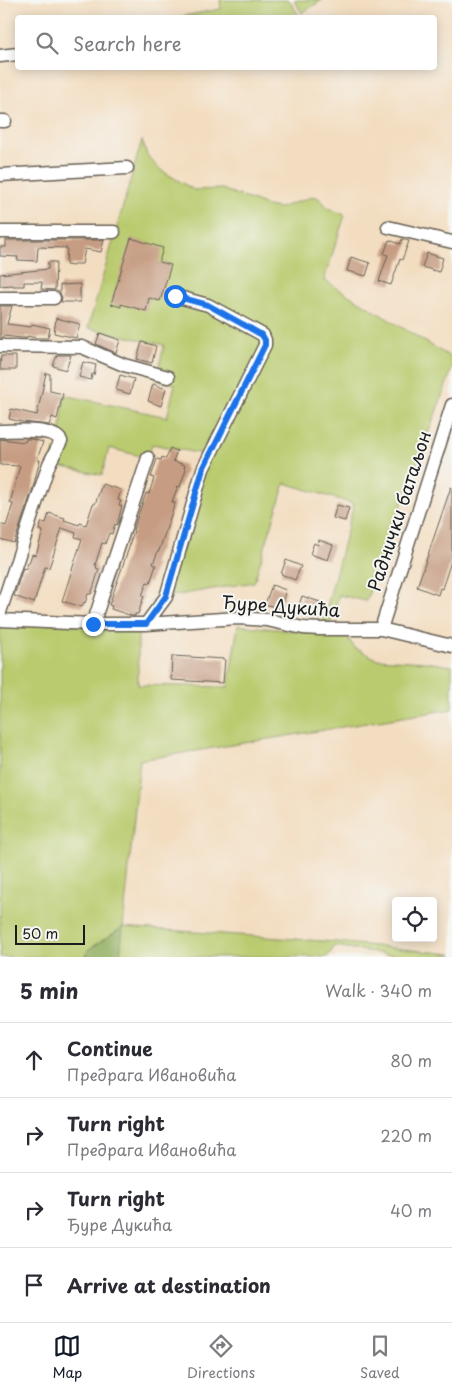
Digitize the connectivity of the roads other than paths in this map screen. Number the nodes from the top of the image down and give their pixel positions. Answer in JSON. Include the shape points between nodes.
{"nodes":[{"id":1,"x":15,"y":54,"type":"edge"},
{"id":2,"x":0,"y":56,"type":"edge"},
{"id":3,"x":128,"y":168,"type":"dead end"},
{"id":4,"x":0,"y":175,"type":"edge"},
{"id":5,"x":388,"y":227,"type":"dead end"},
{"id":6,"x":0,"y":232,"type":"edge"},
{"id":7,"x":114,"y":232,"type":"dead end"},
{"id":8,"x":452,"y":242,"type":"edge"},
{"id":9,"x":175,"y":296,"type":"dead end"},
{"id":10,"x":0,"y":298,"type":"edge"},
{"id":11,"x":54,"y":298,"type":"dead end"},
{"id":12,"x":0,"y":346,"type":"edge"},
{"id":13,"x":168,"y":377,"type":"dead end"},
{"id":14,"x":452,"y":405,"type":"edge"},
{"id":15,"x":0,"y":431,"type":"edge"},
{"id":16,"x":148,"y":458,"type":"dead end"},
{"id":17,"x":5,"y":585,"type":"edge"},
{"id":18,"x":0,"y":612,"type":"edge"},
{"id":19,"x":0,"y":620,"type":"edge"},
{"id":20,"x":93,"y":624,"type":"junction"},
{"id":21,"x":146,"y":624,"type":"junction"},
{"id":22,"x":381,"y":629,"type":"junction"},
{"id":23,"x":452,"y":646,"type":"edge"}],
"edges":[{"from":1,"to":2,"type":"street"},
{"from":3,"to":4,"type":"street"},
{"from":5,"to":8,"type":"street"},
{"from":6,"to":7,"type":"street"},
{"from":9,"to":21,"type":"street","via":[[208,305],[262,335],[265,345],[203,469],[166,596]]},
{"from":10,"to":11,"type":"street"},
{"from":12,"to":13,"type":"street","via":[[82,347],[124,365]]},
{"from":14,"to":22,"type":"street","name":"Раднички батаљон"},
{"from":15,"to":17,"type":"street","via":[[47,432],[60,438]]},
{"from":16,"to":20,"type":"street"},
{"from":17,"to":18,"type":"street"},
{"from":19,"to":20,"type":"street","name":"Ђуре Дукића"},
{"from":20,"to":21,"type":"street","name":"Ђуре Дукића"},
{"from":21,"to":22,"type":"street","name":"Ђуре Дукића","via":[[238,618],[320,630]]},
{"from":22,"to":23,"type":"street","name":"Ђуре Дукића"}]}
